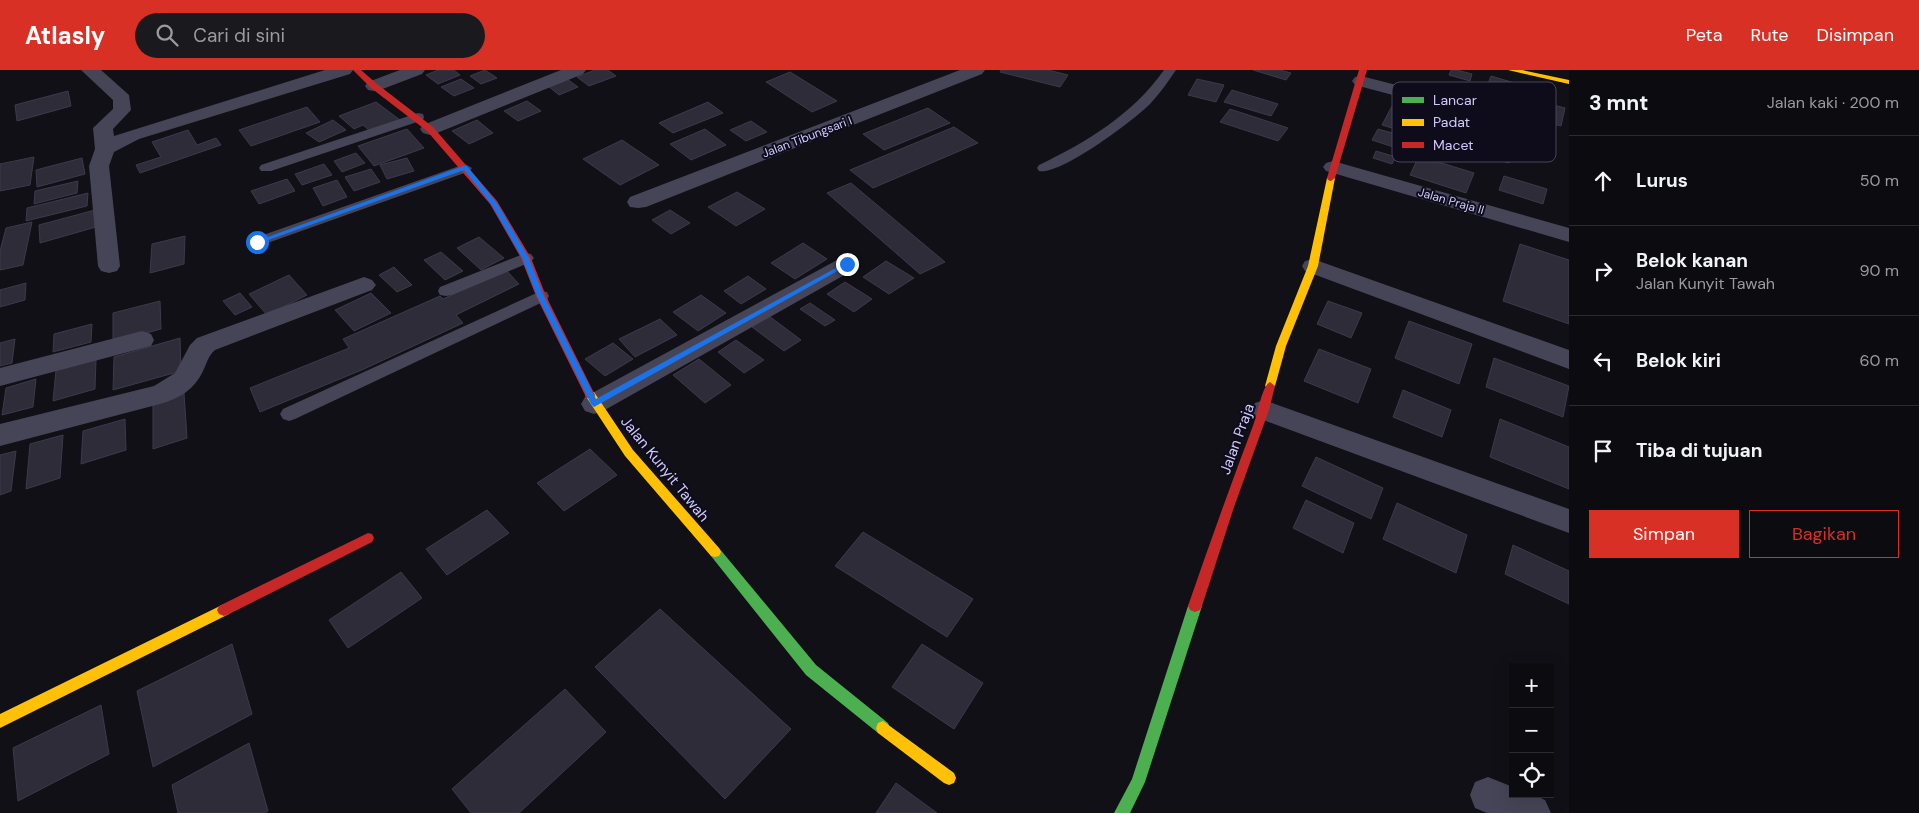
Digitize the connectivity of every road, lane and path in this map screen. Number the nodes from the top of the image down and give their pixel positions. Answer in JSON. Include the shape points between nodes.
{"nodes":[{"id":1,"x":90,"y":70,"type":"edge"},
{"id":2,"x":344,"y":70,"type":"edge"},
{"id":3,"x":357,"y":70,"type":"edge"},
{"id":4,"x":416,"y":70,"type":"edge"},
{"id":5,"x":577,"y":70,"type":"edge"},
{"id":6,"x":976,"y":70,"type":"edge"},
{"id":7,"x":1170,"y":70,"type":"edge"},
{"id":8,"x":1512,"y":70,"type":"edge"},
{"id":9,"x":1362,"y":76,"type":"edge"},
{"id":10,"x":1569,"y":82,"type":"edge"},
{"id":11,"x":1392,"y":85,"type":"edge"},
{"id":12,"x":374,"y":86,"type":"junction"},
{"id":13,"x":424,"y":123,"type":"junction"},
{"id":14,"x":105,"y":149,"type":"junction"},
{"id":15,"x":1333,"y":167,"type":"junction"},
{"id":16,"x":266,"y":168,"type":"dead end"},
{"id":17,"x":465,"y":168,"type":"junction"},
{"id":18,"x":1044,"y":168,"type":"dead end"},
{"id":19,"x":638,"y":202,"type":"dead end"},
{"id":20,"x":1569,"y":234,"type":"edge"},
{"id":21,"x":257,"y":242,"type":"dead end"},
{"id":22,"x":526,"y":258,"type":"junction"},
{"id":23,"x":847,"y":264,"type":"dead end"},
{"id":24,"x":109,"y":266,"type":"dead end"},
{"id":25,"x":1313,"y":266,"type":"junction"},
{"id":26,"x":364,"y":285,"type":"dead end"},
{"id":27,"x":446,"y":292,"type":"dead end"},
{"id":28,"x":541,"y":296,"type":"junction"},
{"id":29,"x":142,"y":340,"type":"dead end"},
{"id":30,"x":1569,"y":360,"type":"edge"},
{"id":31,"x":0,"y":377,"type":"edge"},
{"id":32,"x":594,"y":404,"type":"junction"},
{"id":33,"x":1264,"y":410,"type":"junction"},
{"id":34,"x":289,"y":414,"type":"dead end"},
{"id":35,"x":0,"y":435,"type":"edge"},
{"id":36,"x":1569,"y":521,"type":"edge"},
{"id":37,"x":368,"y":538,"type":"dead end"},
{"id":38,"x":0,"y":721,"type":"edge"},
{"id":39,"x":949,"y":778,"type":"dead end"},
{"id":40,"x":1488,"y":795,"type":"dead end"},
{"id":41,"x":1122,"y":813,"type":"edge"},
{"id":42,"x":1532,"y":813,"type":"edge"}],
"edges":[{"from":1,"to":14,"type":"street","via":[[122,100],[122,110],[103,128]]},
{"from":2,"to":14,"type":"street","via":[[132,135]]},
{"from":3,"to":12,"type":"street","name":"Jalan Kunyit Tawah"},
{"from":4,"to":12,"type":"street"},
{"from":5,"to":13,"type":"street"},
{"from":6,"to":19,"type":"street","name":"Jalan Tibungsari I"},
{"from":7,"to":18,"type":"lane","via":[[1137,109],[1068,157]]},
{"from":8,"to":10,"type":"street"},
{"from":9,"to":11,"type":"street"},
{"from":9,"to":15,"type":"street","name":"Jalan Praja"},
{"from":12,"to":13,"type":"street","name":"Jalan Kunyit Tawah"},
{"from":13,"to":16,"type":"lane"},
{"from":13,"to":17,"type":"street","name":"Jalan Kunyit Tawah"},
{"from":14,"to":24,"type":"street","via":[[99,166]]},
{"from":15,"to":20,"type":"street","name":"Jalan Praja II"},
{"from":15,"to":25,"type":"street","name":"Jalan Praja"},
{"from":17,"to":21,"type":"lane"},
{"from":17,"to":22,"type":"street","name":"Jalan Kunyit Tawah","via":[[494,203]]},
{"from":22,"to":27,"type":"lane"},
{"from":22,"to":28,"type":"street","name":"Jalan Kunyit Tawah"},
{"from":23,"to":32,"type":"street"},
{"from":25,"to":30,"type":"street"},
{"from":25,"to":33,"type":"street","name":"Jalan Praja","via":[[1281,346]]},
{"from":26,"to":35,"type":"street","via":[[206,344],[198,350],[186,378],[160,394]]},
{"from":28,"to":32,"type":"street","name":"Jalan Kunyit Tawah"},
{"from":28,"to":34,"type":"lane"},
{"from":29,"to":31,"type":"street"},
{"from":32,"to":39,"type":"street","name":"Jalan Kunyit Tawah","via":[[629,453],[739,580],[811,670]]},
{"from":33,"to":36,"type":"street"},
{"from":33,"to":41,"type":"street","name":"Jalan Praja","via":[[1228,507],[1138,782]]},
{"from":37,"to":38,"type":"street"},
{"from":40,"to":42,"type":"street"}]}
